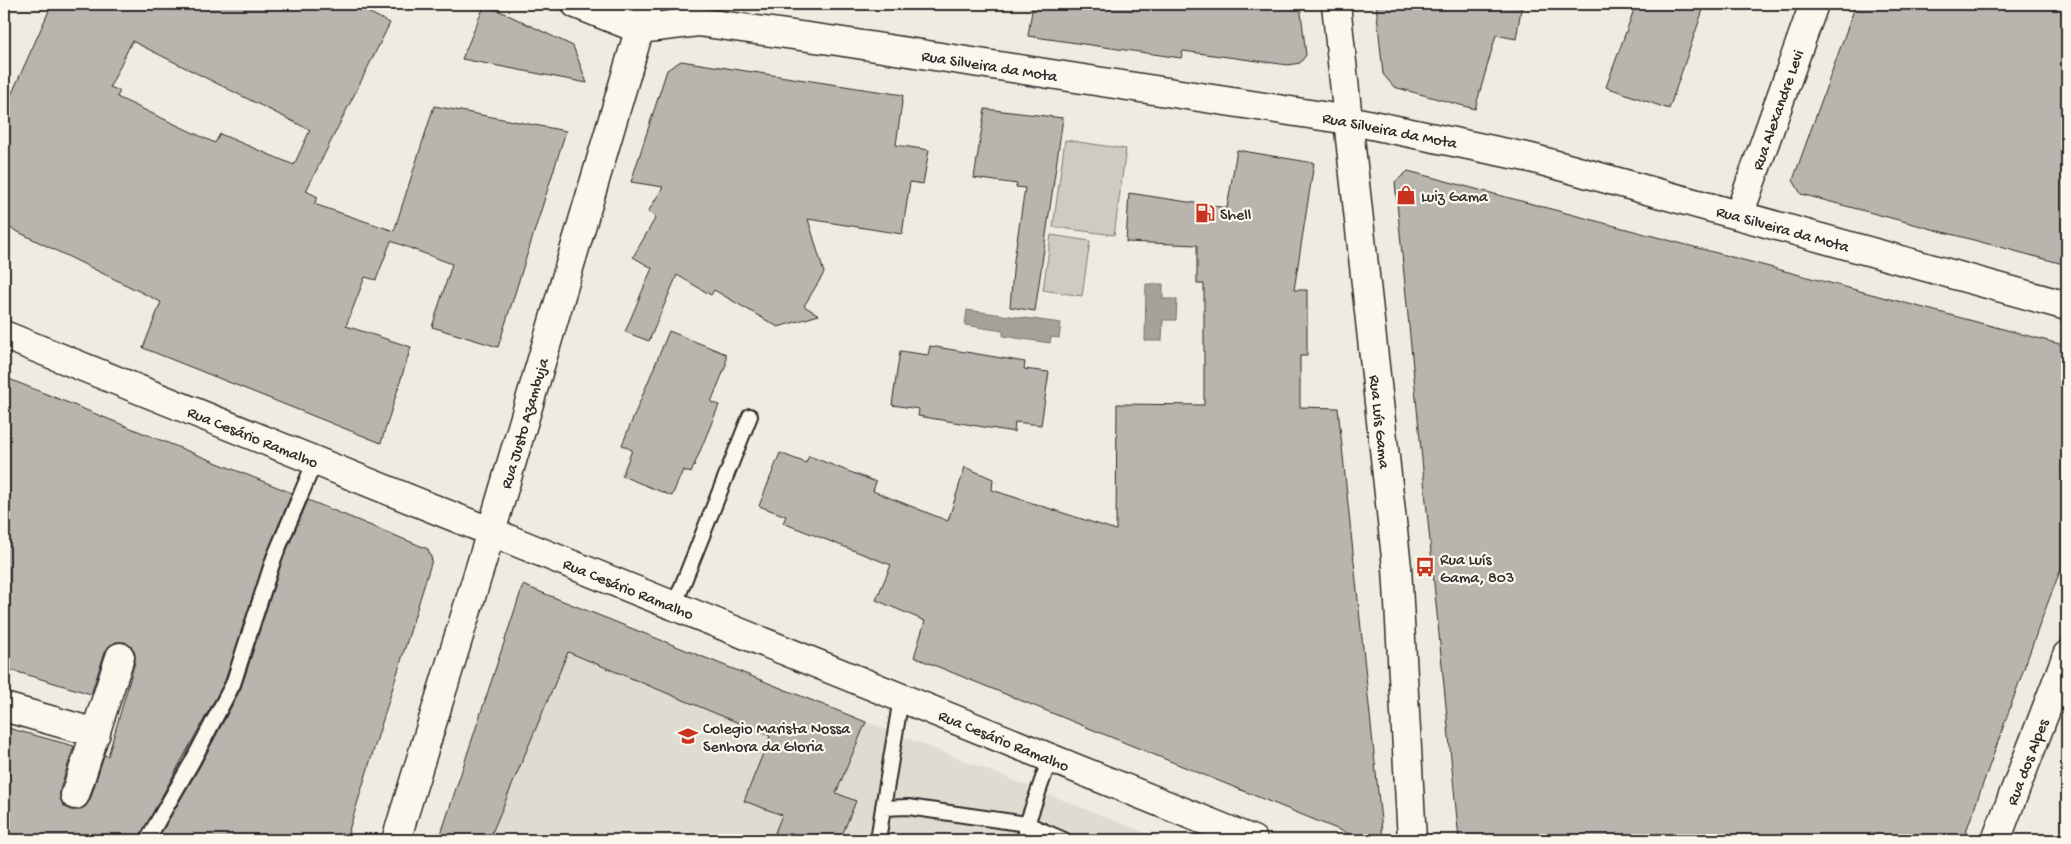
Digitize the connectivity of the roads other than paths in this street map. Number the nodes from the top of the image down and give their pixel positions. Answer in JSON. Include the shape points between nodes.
{"nodes":[{"id":1,"x":576,"y":4,"type":"edge"},
{"id":2,"x":673,"y":4,"type":"edge"},
{"id":3,"x":1336,"y":4,"type":"edge"},
{"id":4,"x":1814,"y":4,"type":"edge"},
{"id":5,"x":643,"y":16,"type":"edge"},
{"id":6,"x":698,"y":22,"type":"junction"},
{"id":7,"x":1348,"y":120,"type":"junction"},
{"id":8,"x":1739,"y":215,"type":"junction"},
{"id":9,"x":2067,"y":306,"type":"edge"},
{"id":10,"x":4,"y":335,"type":"edge"},
{"id":11,"x":750,"y":416,"type":"dead end"},
{"id":12,"x":314,"y":461,"type":"junction"},
{"id":13,"x":491,"y":532,"type":"junction"},
{"id":14,"x":674,"y":606,"type":"junction"},
{"id":15,"x":2067,"y":655,"type":"edge"},
{"id":16,"x":120,"y":657,"type":"dead end"},
{"id":17,"x":901,"y":698,"type":"junction"},
{"id":18,"x":4,"y":707,"type":"edge"},
{"id":19,"x":96,"y":733,"type":"junction"},
{"id":20,"x":1050,"y":758,"type":"junction"},
{"id":21,"x":75,"y":795,"type":"dead end"},
{"id":22,"x":883,"y":808,"type":"junction"},
{"id":23,"x":1027,"y":824,"type":"junction"},
{"id":24,"x":1224,"y":834,"type":"edge"},
{"id":25,"x":147,"y":840,"type":"edge"},
{"id":26,"x":396,"y":840,"type":"edge"},
{"id":27,"x":878,"y":840,"type":"edge"},
{"id":28,"x":1025,"y":840,"type":"edge"},
{"id":29,"x":1064,"y":840,"type":"edge"},
{"id":30,"x":1253,"y":840,"type":"edge"},
{"id":31,"x":1412,"y":840,"type":"edge"},
{"id":32,"x":1996,"y":840,"type":"edge"}],
"edges":[{"from":1,"to":5,"type":"street"},
{"from":2,"to":6,"type":"street","name":"Rua Silveira da Mota"},
{"from":3,"to":7,"type":"street","name":"Rua Luís Gama"},
{"from":4,"to":8,"type":"street","name":"Rua Alexandre Levi"},
{"from":5,"to":6,"type":"street","name":"Rua Silveira da Mota"},
{"from":5,"to":13,"type":"street","name":"Rua Justo Azambuja"},
{"from":6,"to":7,"type":"street","name":"Rua Silveira da Mota","via":[[837,40]]},
{"from":7,"to":8,"type":"street","name":"Rua Silveira da Mota","via":[[1531,158]]},
{"from":7,"to":31,"type":"street","name":"Rua Luís Gama","via":[[1396,567]]},
{"from":8,"to":9,"type":"street","name":"Rua Silveira da Mota"},
{"from":10,"to":12,"type":"street","name":"Rua Cesário Ramalho"},
{"from":11,"to":14,"type":"lane"},
{"from":12,"to":13,"type":"street","name":"Rua Cesário Ramalho"},
{"from":12,"to":25,"type":"lane","via":[[274,558],[233,684]]},
{"from":13,"to":14,"type":"street","name":"Rua Cesário Ramalho"},
{"from":13,"to":26,"type":"street","name":"Rua Justo Azambuja"},
{"from":14,"to":17,"type":"street","name":"Rua Cesário Ramalho"},
{"from":15,"to":32,"type":"street","name":"Rua dos Alpes"},
{"from":16,"to":19,"type":"street"},
{"from":17,"to":20,"type":"street","name":"Rua Cesário Ramalho"},
{"from":17,"to":22,"type":"lane"},
{"from":18,"to":19,"type":"street"},
{"from":19,"to":21,"type":"street"},
{"from":20,"to":23,"type":"lane"},
{"from":20,"to":24,"type":"street","name":"Rua Cesário Ramalho"},
{"from":22,"to":23,"type":"lane","via":[[908,807]]},
{"from":22,"to":27,"type":"lane"},
{"from":23,"to":28,"type":"lane"},
{"from":23,"to":29,"type":"lane"},
{"from":24,"to":30,"type":"street","name":"Rua Cesário Ramalho"}]}
